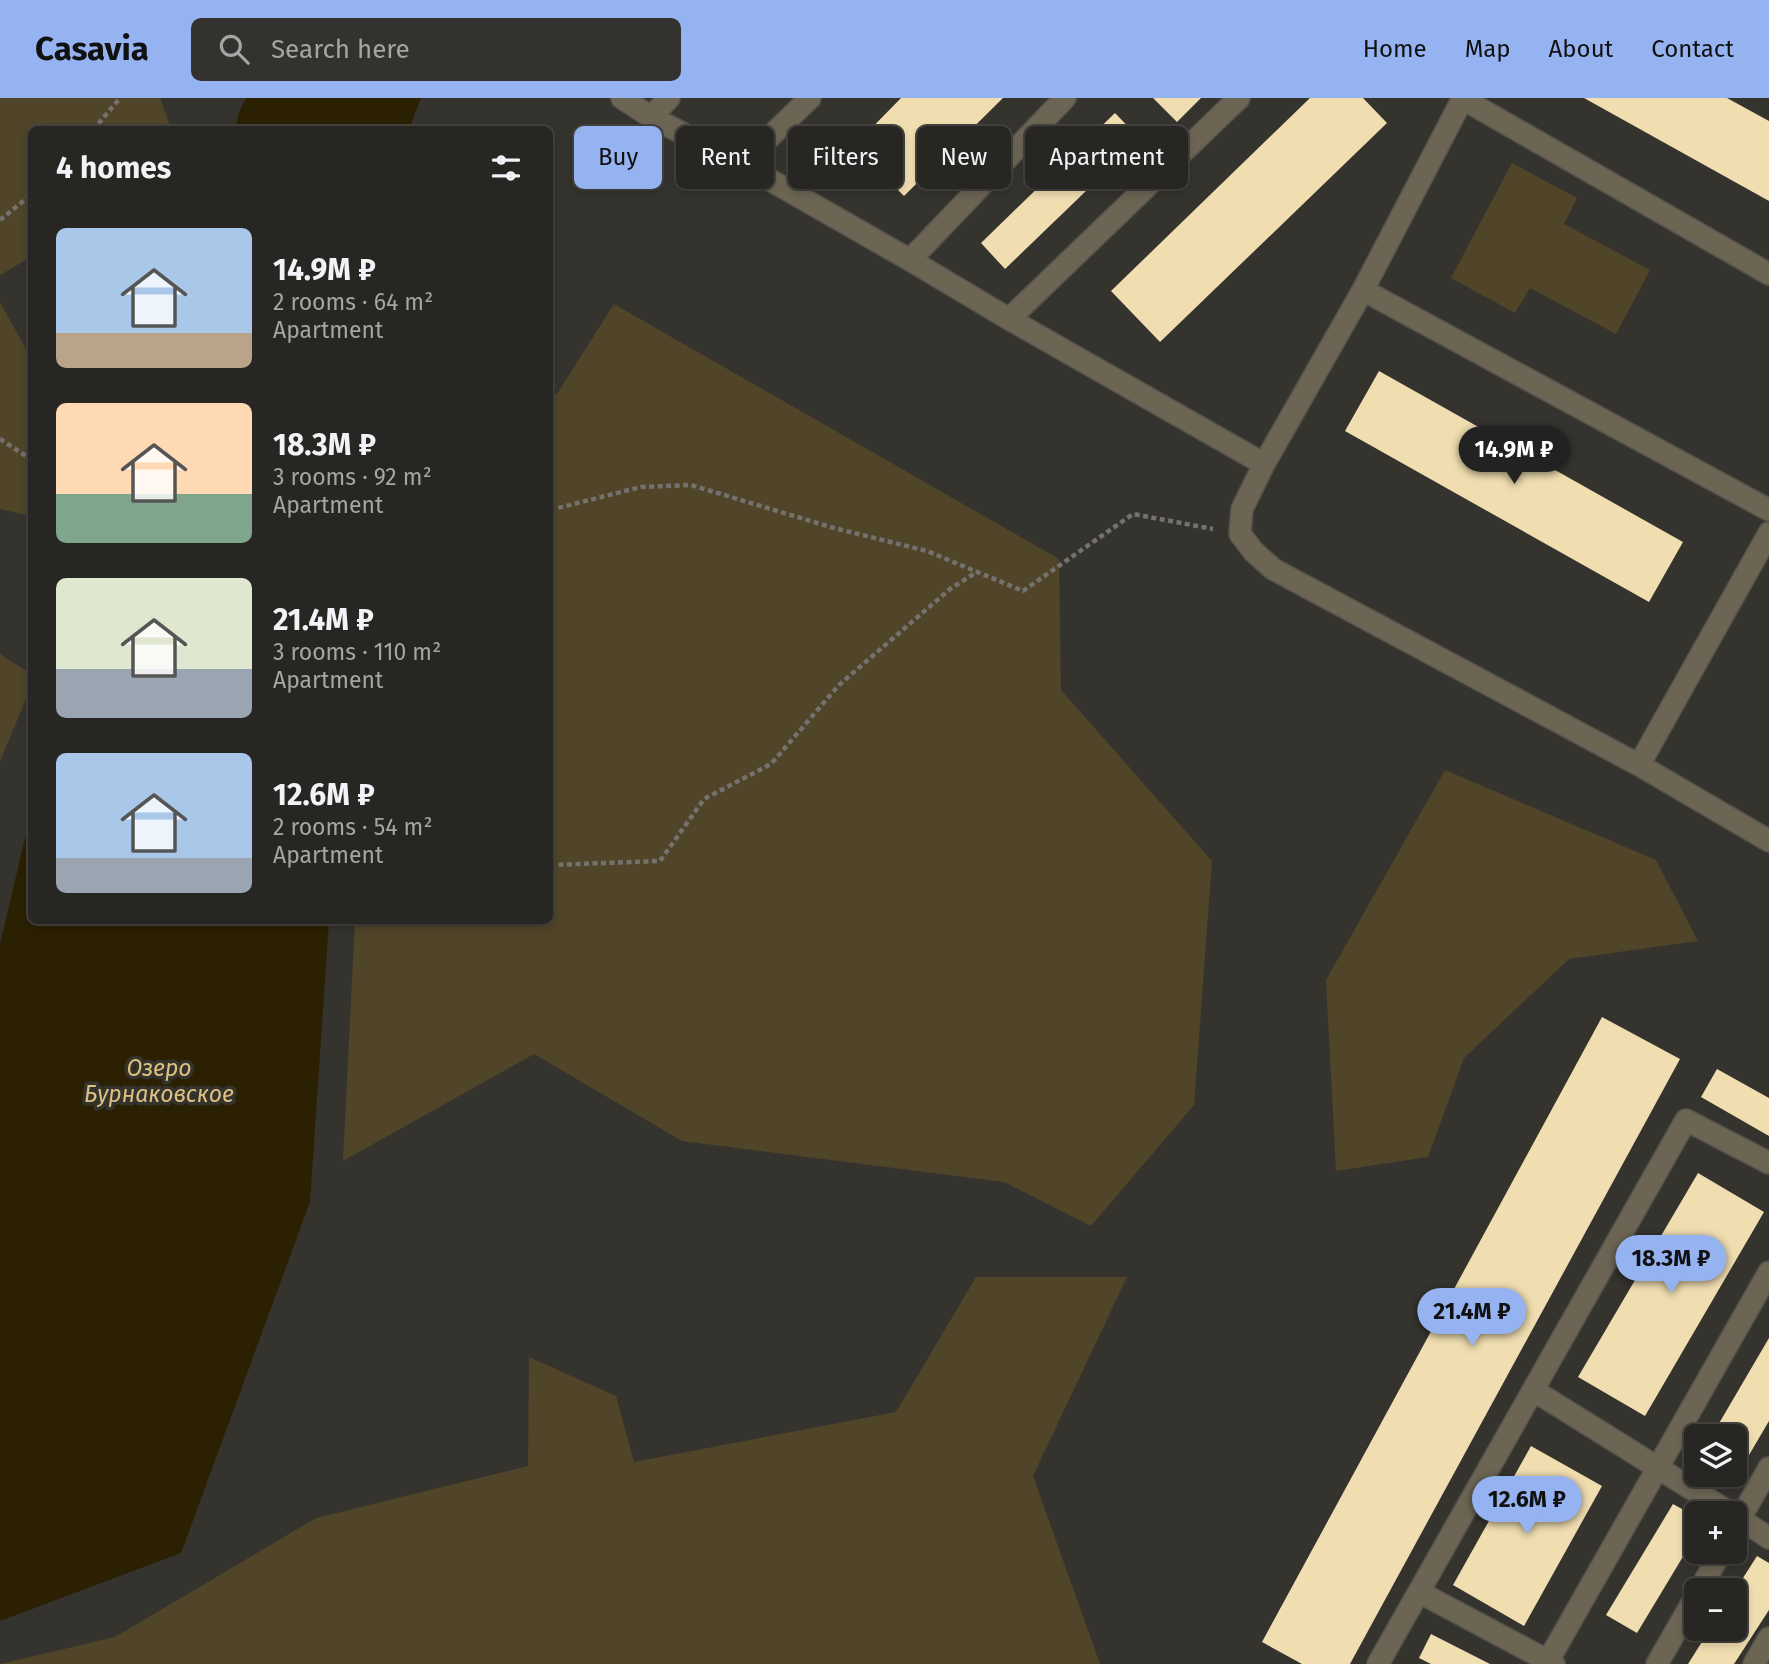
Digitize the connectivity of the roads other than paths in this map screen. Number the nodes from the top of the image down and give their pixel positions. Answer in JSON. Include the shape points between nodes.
{"nodes":[{"id":1,"x":622,"y":98,"type":"edge"},
{"id":2,"x":670,"y":98,"type":"edge"},
{"id":3,"x":810,"y":98,"type":"edge"},
{"id":4,"x":1065,"y":98,"type":"edge"},
{"id":5,"x":1239,"y":98,"type":"edge"},
{"id":6,"x":1463,"y":99,"type":"edge"},
{"id":7,"x":651,"y":117,"type":"junction"},
{"id":8,"x":676,"y":130,"type":"edge"},
{"id":9,"x":774,"y":133,"type":"edge"},
{"id":10,"x":774,"y":182,"type":"edge"},
{"id":11,"x":910,"y":260,"type":"junction"},
{"id":12,"x":1769,"y":274,"type":"edge"},
{"id":13,"x":1363,"y":290,"type":"junction"},
{"id":14,"x":1009,"y":319,"type":"junction"},
{"id":15,"x":1264,"y":464,"type":"junction"},
{"id":16,"x":1769,"y":510,"type":"edge"},
{"id":17,"x":1769,"y":533,"type":"edge"},
{"id":18,"x":1639,"y":765,"type":"junction"},
{"id":19,"x":1769,"y":841,"type":"edge"},
{"id":20,"x":1769,"y":1163,"type":"edge"},
{"id":21,"x":1769,"y":1272,"type":"edge"},
{"id":22,"x":1533,"y":1390,"type":"junction"},
{"id":23,"x":1658,"y":1467,"type":"junction"},
{"id":24,"x":1769,"y":1468,"type":"edge"},
{"id":25,"x":1708,"y":1501,"type":"edge"},
{"id":26,"x":1747,"y":1501,"type":"edge"},
{"id":27,"x":1747,"y":1526,"type":"edge"},
{"id":28,"x":1769,"y":1538,"type":"edge"},
{"id":29,"x":1419,"y":1592,"type":"junction"},
{"id":30,"x":1684,"y":1617,"type":"edge"},
{"id":31,"x":1769,"y":1638,"type":"edge"},
{"id":32,"x":1551,"y":1662,"type":"edge"},
{"id":33,"x":1378,"y":1664,"type":"edge"},
{"id":34,"x":1657,"y":1664,"type":"edge"},
{"id":35,"x":1754,"y":1664,"type":"edge"}],
"edges":[{"from":1,"to":7,"type":"street"},
{"from":2,"to":7,"type":"street"},
{"from":3,"to":9,"type":"street"},
{"from":4,"to":11,"type":"street"},
{"from":5,"to":14,"type":"street"},
{"from":6,"to":12,"type":"street"},
{"from":6,"to":13,"type":"street"},
{"from":7,"to":8,"type":"street"},
{"from":10,"to":11,"type":"street"},
{"from":11,"to":14,"type":"street"},
{"from":13,"to":15,"type":"street"},
{"from":13,"to":16,"type":"street"},
{"from":14,"to":15,"type":"street"},
{"from":15,"to":18,"type":"street","via":[[1242,509],[1240,534],[1272,569]]},
{"from":17,"to":18,"type":"street"},
{"from":18,"to":19,"type":"street"},
{"from":20,"to":22,"type":"street","via":[[1686,1120]]},
{"from":21,"to":23,"type":"street"},
{"from":22,"to":23,"type":"street"},
{"from":22,"to":29,"type":"street"},
{"from":23,"to":25,"type":"street"},
{"from":23,"to":32,"type":"street"},
{"from":24,"to":26,"type":"street"},
{"from":27,"to":28,"type":"street"},
{"from":29,"to":32,"type":"street"},
{"from":29,"to":33,"type":"street"},
{"from":30,"to":34,"type":"street"},
{"from":31,"to":35,"type":"street"}]}
